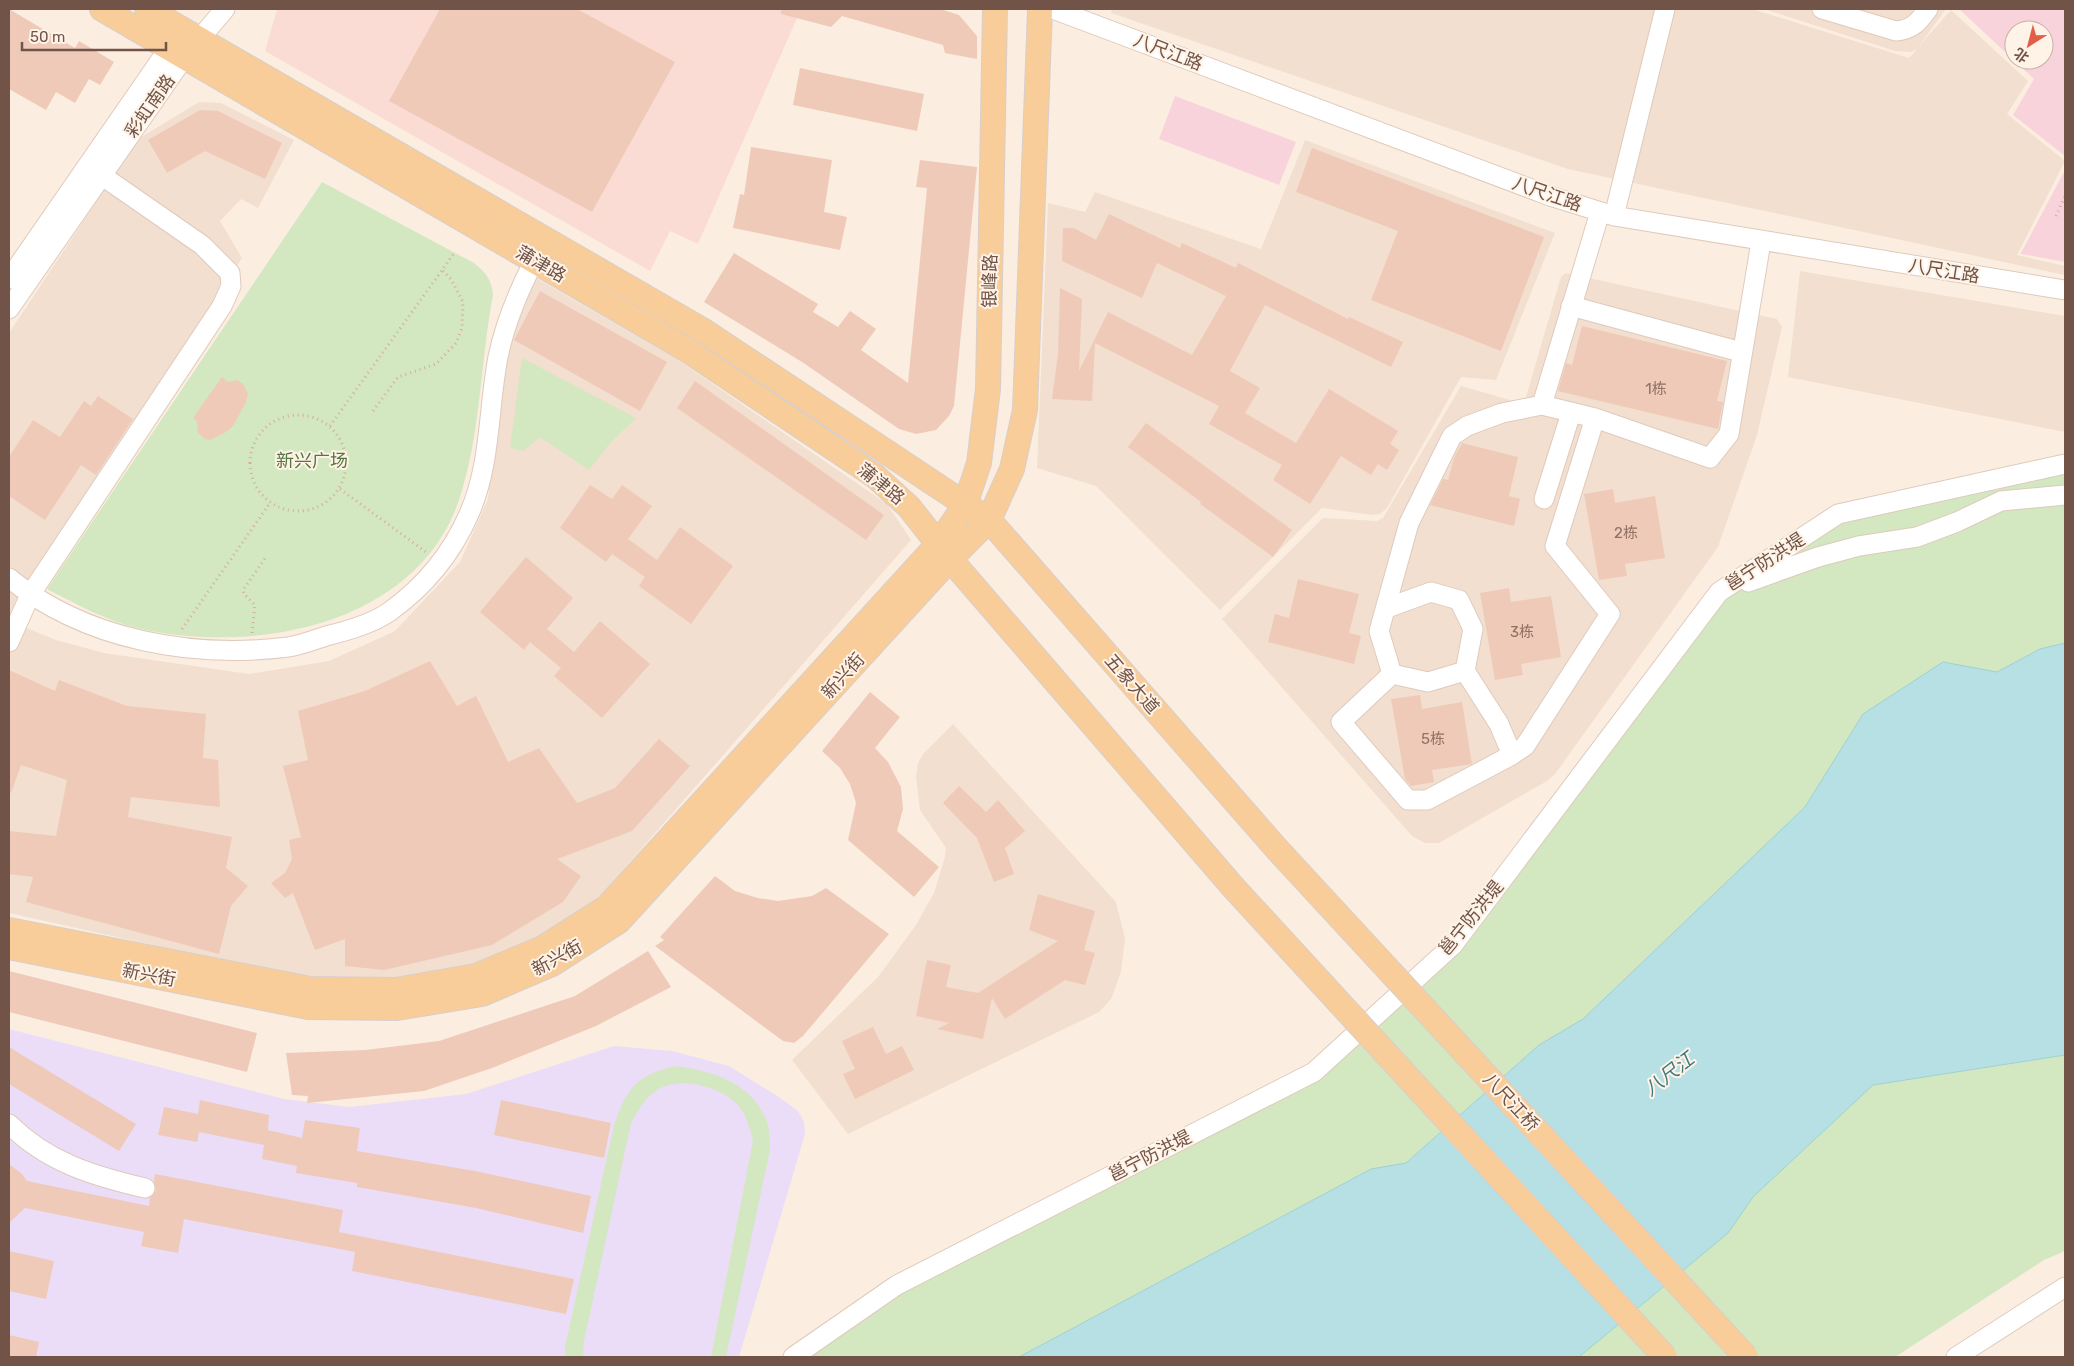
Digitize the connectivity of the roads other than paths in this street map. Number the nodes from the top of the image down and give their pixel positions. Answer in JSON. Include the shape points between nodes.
{"nodes":[{"id":1,"x":102,"y":9,"type":"edge"},
{"id":2,"x":147,"y":9,"type":"edge"},
{"id":3,"x":225,"y":9,"type":"edge"},
{"id":4,"x":995,"y":9,"type":"edge"},
{"id":5,"x":1040,"y":9,"type":"edge"},
{"id":6,"x":1053,"y":9,"type":"edge"},
{"id":7,"x":1665,"y":9,"type":"edge"},
{"id":8,"x":1822,"y":9,"type":"edge"},
{"id":9,"x":1928,"y":9,"type":"edge"},
{"id":10,"x":185,"y":47,"type":"junction"},
{"id":11,"x":101,"y":175,"type":"junction"},
{"id":12,"x":1607,"y":214,"type":"junction"},
{"id":13,"x":1761,"y":242,"type":"junction"},
{"id":14,"x":534,"y":260,"type":"junction"},
{"id":15,"x":9,"y":279,"type":"edge"},
{"id":16,"x":2065,"y":290,"type":"edge"},
{"id":17,"x":1572,"y":306,"type":"junction"},
{"id":18,"x":9,"y":310,"type":"edge"},
{"id":19,"x":1741,"y":352,"type":"junction"},
{"id":20,"x":1542,"y":405,"type":"junction"},
{"id":21,"x":1571,"y":412,"type":"junction"},
{"id":22,"x":1595,"y":418,"type":"junction"},
{"id":23,"x":2065,"y":464,"type":"edge"},
{"id":24,"x":2065,"y":495,"type":"edge"},
{"id":25,"x":1544,"y":500,"type":"dead end"},
{"id":26,"x":965,"y":505,"type":"junction"},
{"id":27,"x":989,"y":520,"type":"junction"},
{"id":28,"x":944,"y":551,"type":"junction"},
{"id":29,"x":9,"y":578,"type":"edge"},
{"id":30,"x":1719,"y":592,"type":"junction"},
{"id":31,"x":30,"y":595,"type":"junction"},
{"id":32,"x":1387,"y":608,"type":"junction"},
{"id":33,"x":9,"y":642,"type":"edge"},
{"id":34,"x":1465,"y":671,"type":"junction"},
{"id":35,"x":1392,"y":674,"type":"junction"},
{"id":36,"x":1512,"y":755,"type":"junction"},
{"id":37,"x":1276,"y":848,"type":"joint"},
{"id":38,"x":9,"y":930,"type":"edge"},
{"id":39,"x":9,"y":947,"type":"edge"},
{"id":40,"x":9,"y":1124,"type":"edge"},
{"id":41,"x":145,"y":1188,"type":"dead end"},
{"id":42,"x":2065,"y":1287,"type":"edge"},
{"id":43,"x":793,"y":1357,"type":"edge"},
{"id":44,"x":1665,"y":1357,"type":"edge"},
{"id":45,"x":1746,"y":1357,"type":"edge"},
{"id":46,"x":1956,"y":1357,"type":"edge"}],
"edges":[{"from":1,"to":10,"type":"main road","name":"蒲津路"},
{"from":2,"to":10,"type":"main road","name":"蒲津路"},
{"from":3,"to":10,"type":"street"},
{"from":4,"to":26,"type":"main road","name":"银峰路","via":[[988,389],[979,463]]},
{"from":5,"to":27,"type":"main road","via":[[1025,410],[1012,469]]},
{"from":6,"to":12,"type":"street","name":"八尺江路","via":[[1550,196]]},
{"from":7,"to":12,"type":"street"},
{"from":8,"to":9,"type":"street","via":[[1896,31],[1914,26]]},
{"from":10,"to":11,"type":"street","name":"彩虹南路"},
{"from":10,"to":14,"type":"main road","name":"蒲津路"},
{"from":10,"to":15,"type":"street","name":"彩虹南路"},
{"from":10,"to":26,"type":"main road","name":"蒲津路","via":[[704,332]]},
{"from":11,"to":18,"type":"street","name":"彩虹南路"},
{"from":11,"to":31,"type":"street","via":[[202,245],[230,273],[231,286],[222,306]]},
{"from":12,"to":13,"type":"street","name":"八尺江路"},
{"from":12,"to":17,"type":"street"},
{"from":13,"to":16,"type":"street","name":"八尺江路"},
{"from":13,"to":19,"type":"street"},
{"from":14,"to":28,"type":"main road","name":"蒲津路","via":[[687,350],[875,476],[909,507]]},
{"from":14,"to":31,"type":"street","via":[[516,296],[504,332],[484,464],[470,513],[449,551],[427,578],[388,613],[352,630],[289,646],[190,649],[137,640],[83,621]]},
{"from":17,"to":19,"type":"street"},
{"from":17,"to":20,"type":"street"},
{"from":19,"to":22,"type":"street","via":[[1729,434],[1710,458]]},
{"from":20,"to":21,"type":"street"},
{"from":20,"to":32,"type":"street","via":[[1502,412],[1467,426],[1452,436],[1409,524]]},
{"from":21,"to":22,"type":"street"},
{"from":21,"to":25,"type":"street"},
{"from":22,"to":36,"type":"street","via":[[1555,546],[1610,614],[1525,746]]},
{"from":23,"to":30,"type":"street","name":"邕宁防洪堤","via":[[1838,514]]},
{"from":24,"to":30,"type":"street","via":[[2001,501],[1917,537],[1859,546],[1818,557]]},
{"from":26,"to":27,"type":"main road","name":"蒲津路"},
{"from":26,"to":28,"type":"main road","name":"银峰路"},
{"from":27,"to":28,"type":"main road"},
{"from":27,"to":37,"type":"main road","name":"五象大道"},
{"from":28,"to":38,"type":"main road","name":"新兴街","via":[[607,907],[543,948],[476,976],[396,990],[310,989]]},
{"from":28,"to":39,"type":"main road","name":"新兴街","via":[[619,921],[552,964],[482,994],[397,1008],[308,1007]]},
{"from":28,"to":44,"type":"main road","bridge":true,"via":[[1233,887]]},
{"from":29,"to":31,"type":"street"},
{"from":30,"to":43,"type":"street","name":"邕宁防洪堤","via":[[1453,945],[1314,1072],[897,1285]]},
{"from":31,"to":33,"type":"street"},
{"from":32,"to":34,"type":"street","via":[[1431,592],[1459,600],[1473,629]]},
{"from":32,"to":35,"type":"street","via":[[1379,631]]},
{"from":34,"to":35,"type":"street","via":[[1428,682]]},
{"from":34,"to":36,"type":"street","via":[[1499,724]]},
{"from":35,"to":36,"type":"street","via":[[1341,722],[1408,800],[1428,800]]},
{"from":37,"to":45,"type":"main road","name":"八尺江桥","bridge":true},
{"from":40,"to":41,"type":"street","via":[[44,1153],[70,1167]]},
{"from":42,"to":46,"type":"street"}]}
